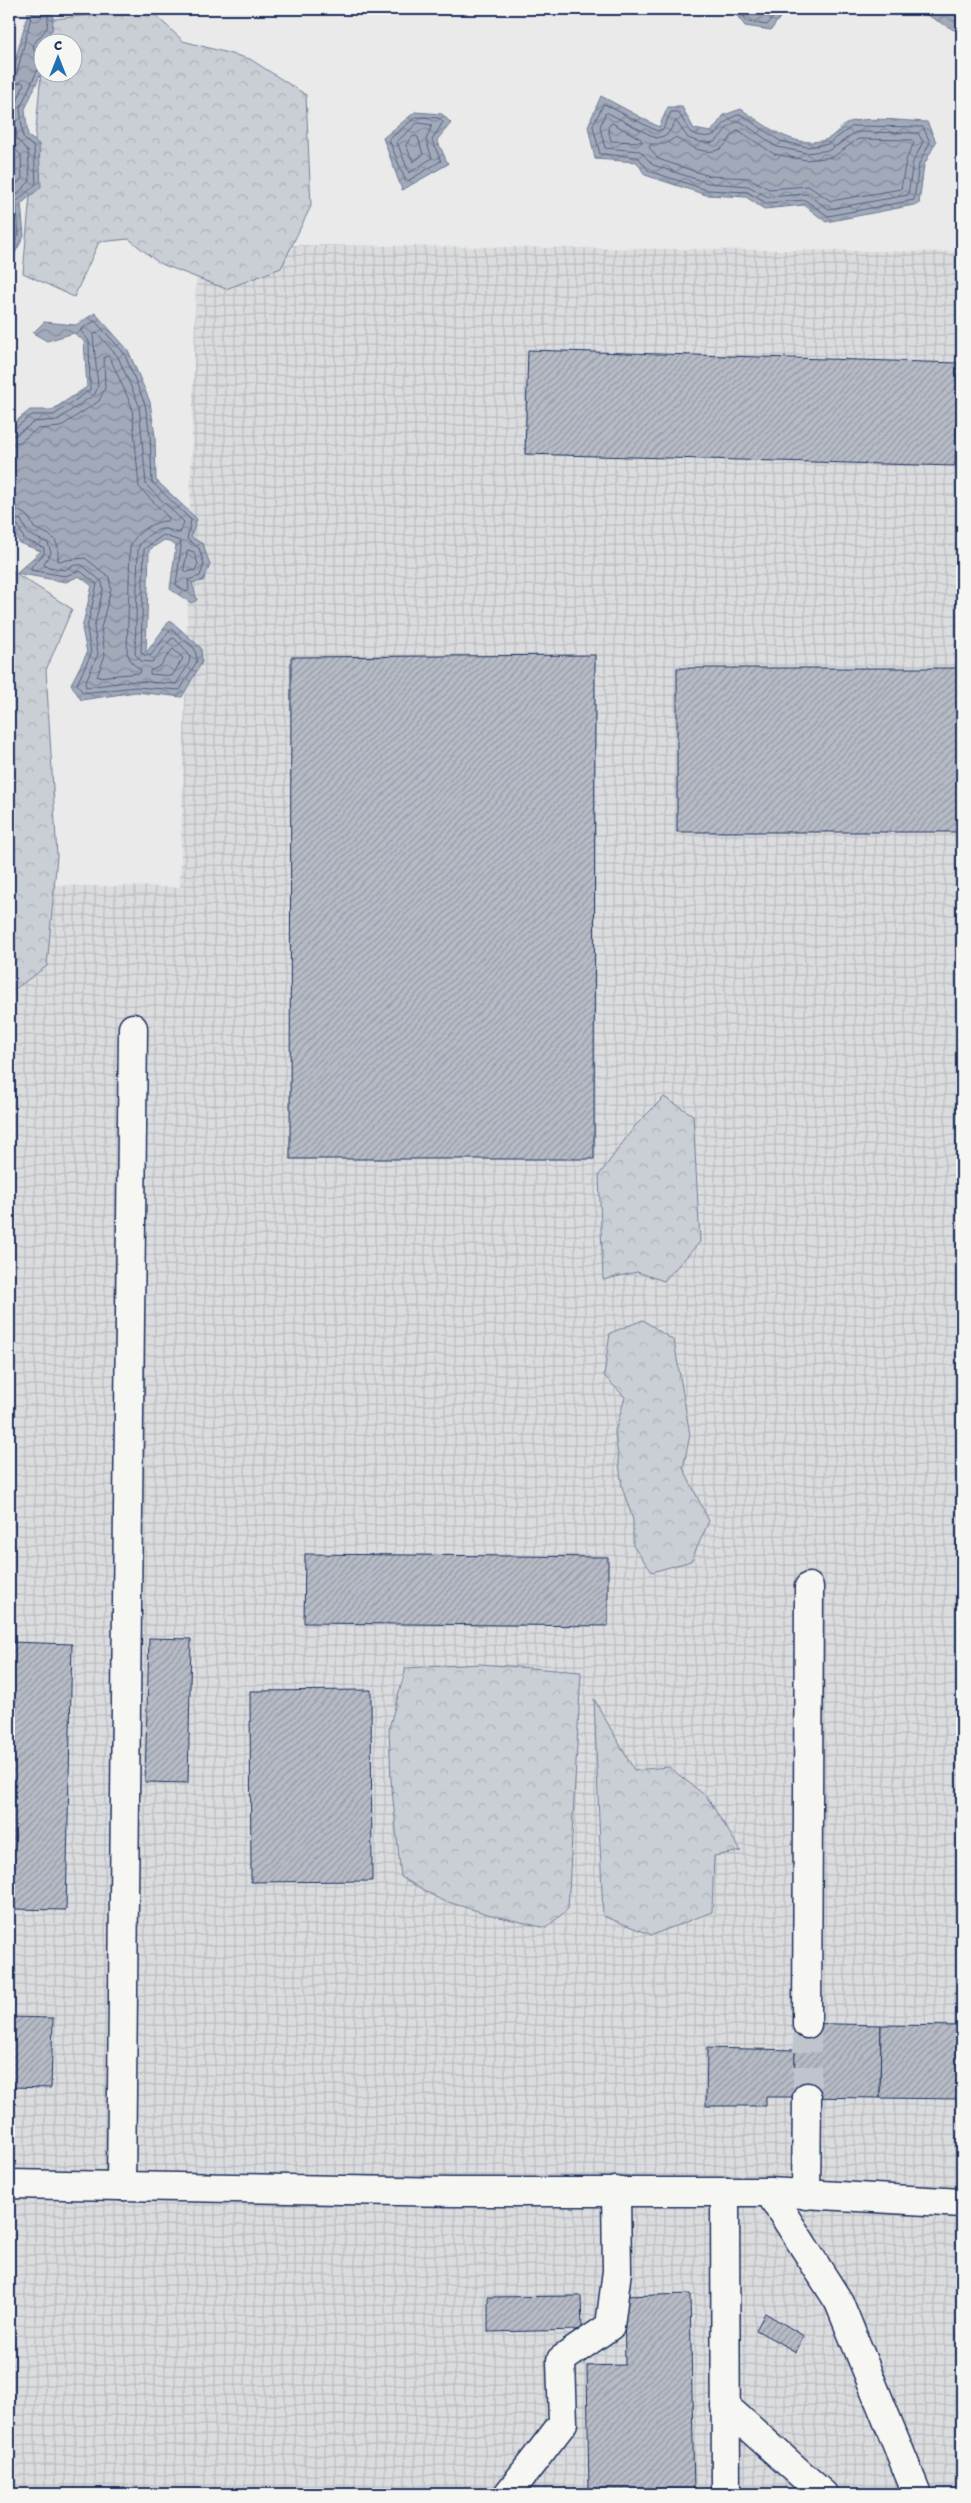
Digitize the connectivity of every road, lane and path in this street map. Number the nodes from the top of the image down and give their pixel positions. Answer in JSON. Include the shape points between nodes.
{"nodes":[{"id":1,"x":132,"y":1028,"type":"dead end"},
{"id":2,"x":808,"y":1587,"type":"dead end"},
{"id":3,"x":807,"y":2024,"type":"tunnel mouth"},
{"id":4,"x":807,"y":2097,"type":"tunnel mouth"},
{"id":5,"x":9,"y":2184,"type":"edge"},
{"id":6,"x":121,"y":2186,"type":"junction"},
{"id":7,"x":616,"y":2191,"type":"junction"},
{"id":8,"x":724,"y":2192,"type":"junction"},
{"id":9,"x":770,"y":2192,"type":"junction"},
{"id":10,"x":806,"y":2195,"type":"junction"},
{"id":11,"x":962,"y":2203,"type":"edge"},
{"id":12,"x":725,"y":2406,"type":"junction"},
{"id":13,"x":508,"y":2494,"type":"edge"},
{"id":14,"x":726,"y":2494,"type":"edge"},
{"id":15,"x":823,"y":2494,"type":"edge"},
{"id":16,"x":917,"y":2494,"type":"edge"}],
"edges":[{"from":1,"to":6,"type":"street"},
{"from":2,"to":3,"type":"street"},
{"from":4,"to":10,"type":"street"},
{"from":5,"to":6,"type":"street"},
{"from":6,"to":7,"type":"street","via":[[452,2192]]},
{"from":7,"to":8,"type":"street"},
{"from":7,"to":13,"type":"street","via":[[617,2271],[610,2326],[562,2360],[563,2423]]},
{"from":8,"to":9,"type":"street"},
{"from":8,"to":12,"type":"street"},
{"from":9,"to":10,"type":"street"},
{"from":9,"to":16,"type":"street","via":[[839,2302]]},
{"from":10,"to":11,"type":"street"},
{"from":12,"to":14,"type":"street"},
{"from":12,"to":15,"type":"street"}]}
